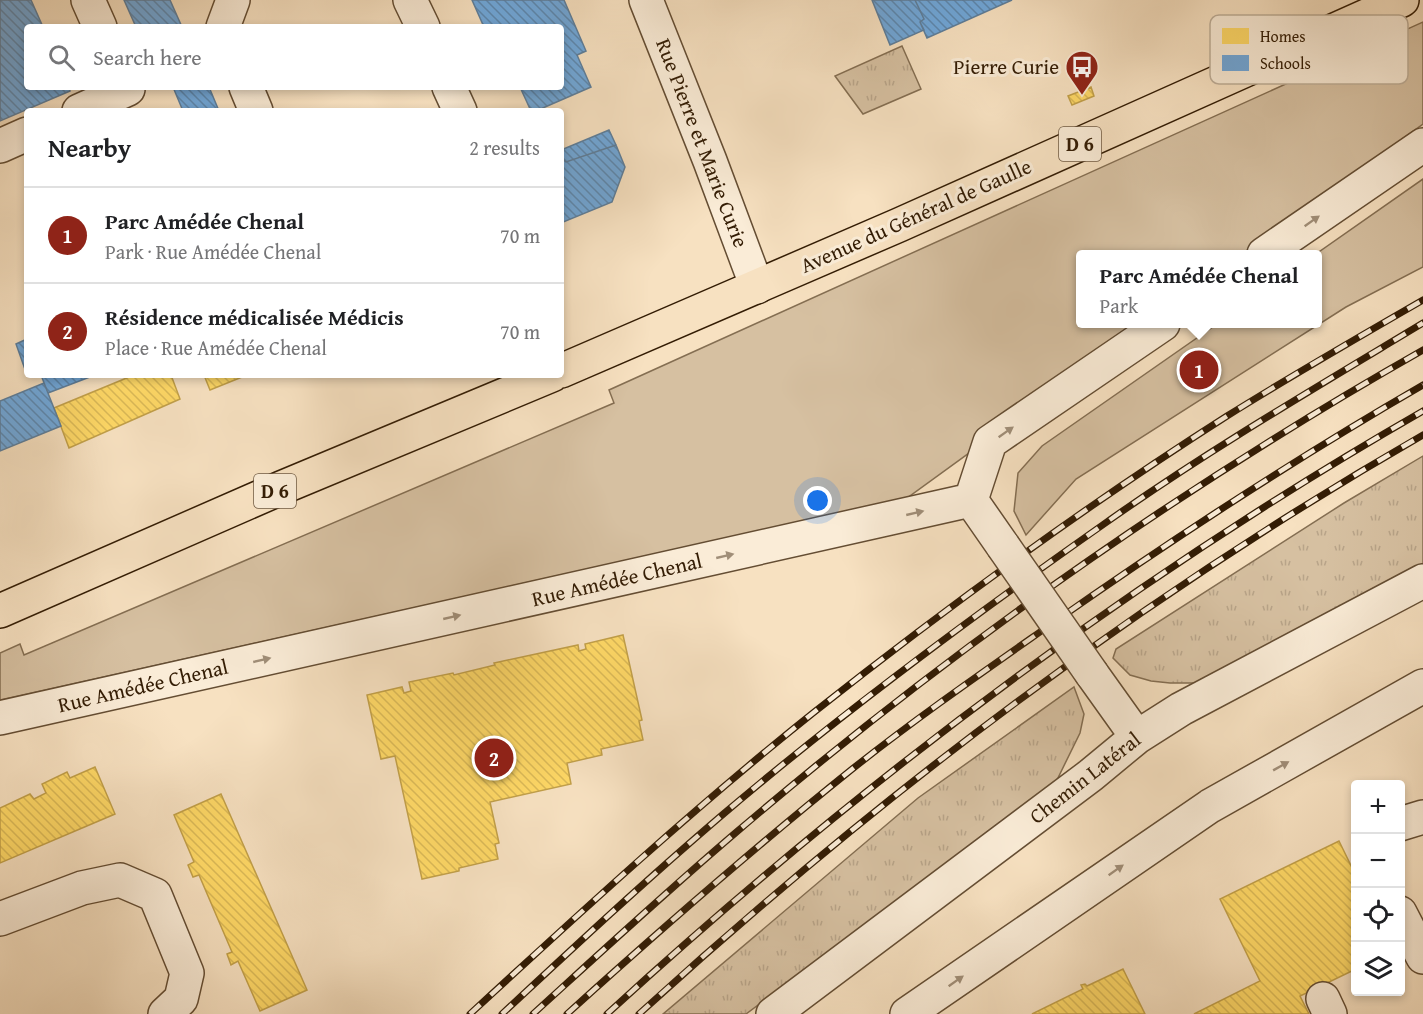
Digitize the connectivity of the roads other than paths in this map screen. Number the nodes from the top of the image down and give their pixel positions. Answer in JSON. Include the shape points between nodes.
{"nodes":[{"id":1,"x":88,"y":0,"type":"edge"},
{"id":2,"x":233,"y":0,"type":"edge"},
{"id":3,"x":411,"y":0,"type":"edge"},
{"id":4,"x":646,"y":0,"type":"edge"},
{"id":5,"x":1402,"y":0,"type":"edge"},
{"id":6,"x":1368,"y":15,"type":"edge"},
{"id":7,"x":99,"y":24,"type":"edge"},
{"id":8,"x":224,"y":24,"type":"edge"},
{"id":9,"x":422,"y":24,"type":"edge"},
{"id":10,"x":1213,"y":84,"type":"edge"},
{"id":11,"x":126,"y":90,"type":"edge"},
{"id":12,"x":247,"y":90,"type":"edge"},
{"id":13,"x":450,"y":90,"type":"edge"},
{"id":14,"x":86,"y":108,"type":"edge"},
{"id":15,"x":255,"y":108,"type":"edge"},
{"id":16,"x":459,"y":108,"type":"edge"},
{"id":17,"x":24,"y":135,"type":"edge"},
{"id":18,"x":1423,"y":145,"type":"edge"},
{"id":19,"x":0,"y":146,"type":"edge"},
{"id":20,"x":1271,"y":250,"type":"edge"},
{"id":21,"x":757,"y":287,"type":"junction"},
{"id":22,"x":1157,"y":328,"type":"edge"},
{"id":23,"x":564,"y":370,"type":"edge"},
{"id":24,"x":545,"y":378,"type":"edge"},
{"id":25,"x":971,"y":500,"type":"junction"},
{"id":26,"x":1423,"y":581,"type":"edge"},
{"id":27,"x":0,"y":611,"type":"edge"},
{"id":28,"x":1423,"y":686,"type":"edge"},
{"id":29,"x":0,"y":718,"type":"edge"},
{"id":30,"x":1137,"y":737,"type":"junction"},
{"id":31,"x":1423,"y":817,"type":"edge"},
{"id":32,"x":1405,"y":823,"type":"edge"},
{"id":33,"x":0,"y":919,"type":"edge"},
{"id":34,"x":1405,"y":921,"type":"edge"},
{"id":35,"x":1423,"y":957,"type":"edge"},
{"id":36,"x":165,"y":1014,"type":"edge"},
{"id":37,"x":773,"y":1014,"type":"edge"},
{"id":38,"x":907,"y":1014,"type":"edge"}],
"edges":[{"from":1,"to":7,"type":"street"},
{"from":2,"to":8,"type":"street"},
{"from":3,"to":9,"type":"street"},
{"from":4,"to":21,"type":"street","name":"Rue Pierre et Marie Curie"},
{"from":5,"to":6,"type":"main road","name":"Avenue du Général de Gaulle","number":"D 6"},
{"from":10,"to":21,"type":"main road","name":"Avenue du Général de Gaulle","number":"D 6"},
{"from":11,"to":14,"type":"street"},
{"from":12,"to":15,"type":"street"},
{"from":13,"to":16,"type":"street"},
{"from":17,"to":19,"type":"street"},
{"from":20,"to":18,"type":"street","one_way":true},
{"from":21,"to":23,"type":"main road","name":"Avenue du Général de Gaulle","number":"D 6"},
{"from":25,"to":22,"type":"street","one_way":true,"via":[[990,442]]},
{"from":24,"to":27,"type":"main road","number":"D 6"},
{"from":29,"to":25,"type":"street","name":"Rue Amédée Chenal","one_way":true},
{"from":25,"to":30,"type":"street","bridge":true},
{"from":26,"to":30,"type":"street","name":"Chemin Latéral","via":[[1181,709]]},
{"from":38,"to":28,"type":"street","one_way":true,"via":[[1210,806]]},
{"from":30,"to":37,"type":"street","name":"Chemin Latéral"},
{"from":31,"to":32,"type":"street"},
{"from":33,"to":36,"type":"street","via":[[82,888],[120,880],[155,895],[187,973],[181,999]]},
{"from":34,"to":35,"type":"street"}]}
